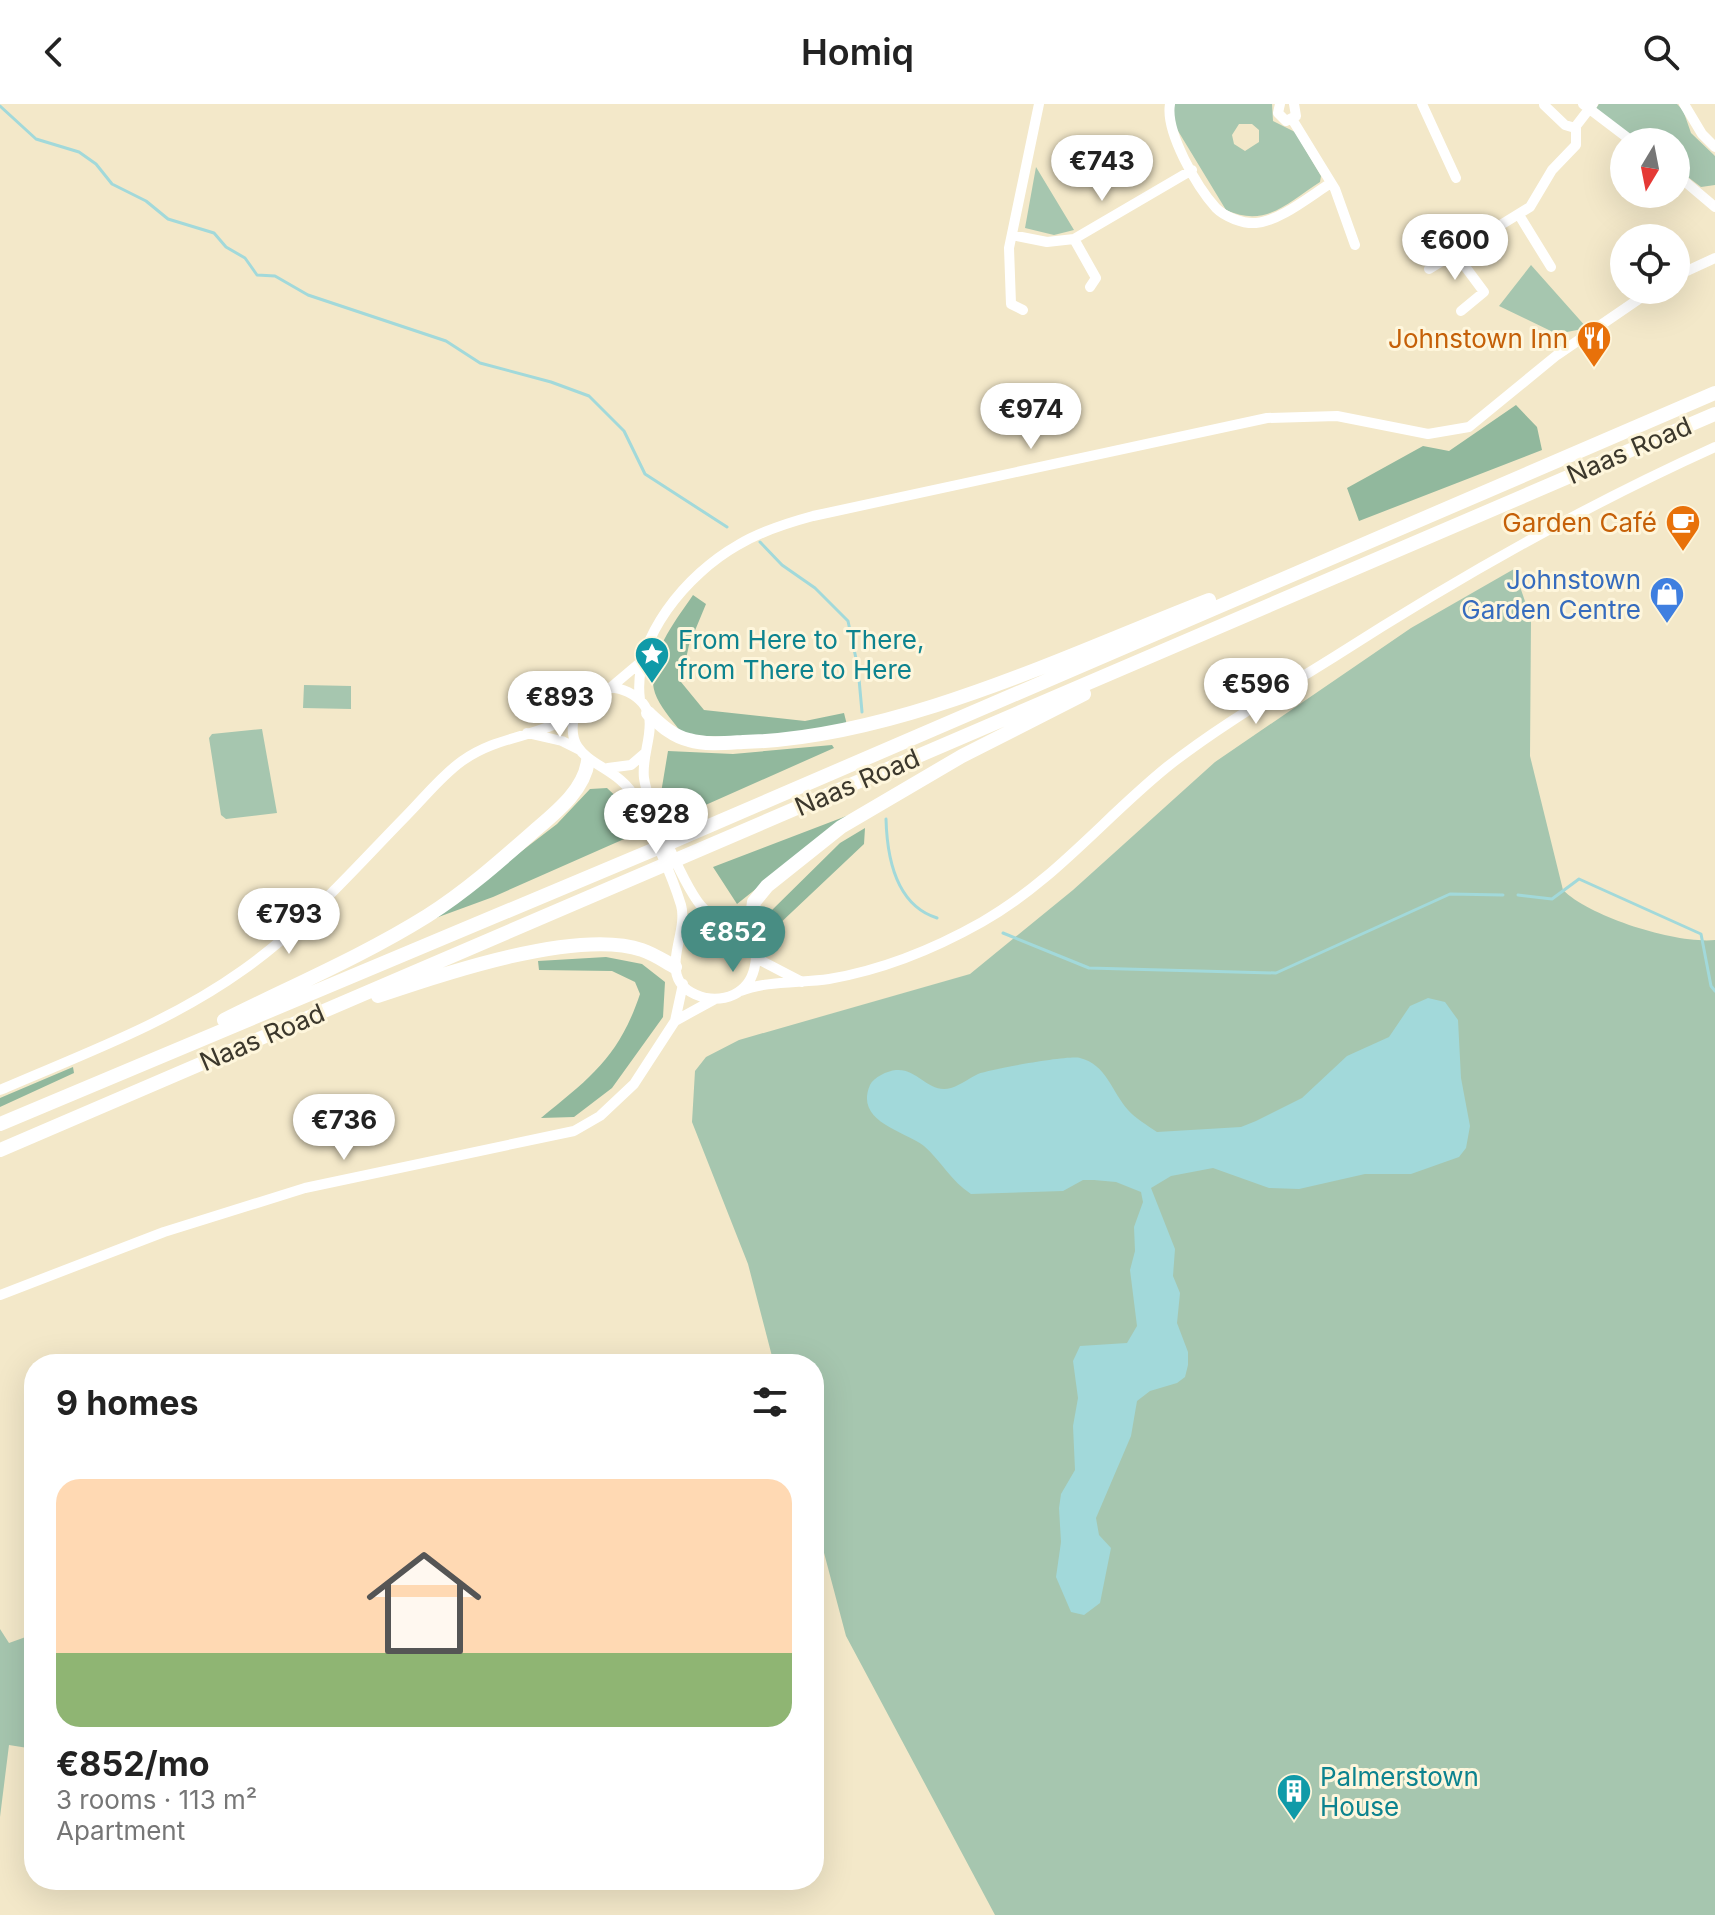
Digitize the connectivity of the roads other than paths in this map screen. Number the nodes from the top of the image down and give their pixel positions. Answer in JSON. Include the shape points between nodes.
{"nodes":[{"id":1,"x":1039,"y":104,"type":"edge"},
{"id":2,"x":1170,"y":104,"type":"edge"},
{"id":3,"x":1280,"y":104,"type":"edge"},
{"id":4,"x":1422,"y":104,"type":"edge"},
{"id":5,"x":1684,"y":104,"type":"edge"},
{"id":6,"x":1296,"y":105,"type":"edge"},
{"id":7,"x":1544,"y":105,"type":"edge"},
{"id":8,"x":1589,"y":106,"type":"edge"},
{"id":9,"x":1292,"y":119,"type":"junction"},
{"id":10,"x":1575,"y":128,"type":"junction"},
{"id":11,"x":1616,"y":128,"type":"edge"},
{"id":12,"x":1715,"y":147,"type":"edge"},
{"id":13,"x":1192,"y":170,"type":"junction"},
{"id":14,"x":1456,"y":178,"type":"dead end"},
{"id":15,"x":1331,"y":183,"type":"junction"},
{"id":16,"x":1690,"y":186,"type":"edge"},
{"id":17,"x":1715,"y":207,"type":"edge"},
{"id":18,"x":1519,"y":215,"type":"junction"},
{"id":19,"x":1012,"y":235,"type":"junction"},
{"id":20,"x":1074,"y":239,"type":"junction"},
{"id":21,"x":1355,"y":245,"type":"dead end"},
{"id":22,"x":1455,"y":253,"type":"junction"},
{"id":23,"x":1715,"y":258,"type":"edge"},
{"id":24,"x":1551,"y":267,"type":"dead end"},
{"id":25,"x":1429,"y":269,"type":"dead end"},
{"id":26,"x":1690,"y":270,"type":"edge"},
{"id":27,"x":1090,"y":287,"type":"dead end"},
{"id":28,"x":1632,"y":304,"type":"edge"},
{"id":29,"x":1023,"y":310,"type":"dead end"},
{"id":30,"x":1461,"y":311,"type":"dead end"},
{"id":31,"x":1715,"y":393,"type":"edge"},
{"id":32,"x":1715,"y":414,"type":"edge"},
{"id":33,"x":1715,"y":447,"type":"edge"},
{"id":34,"x":1334,"y":556,"type":"junction"},
{"id":35,"x":1343,"y":574,"type":"junction"},
{"id":36,"x":642,"y":661,"type":"junction"},
{"id":37,"x":610,"y":688,"type":"junction"},
{"id":38,"x":640,"y":700,"type":"junction"},
{"id":39,"x":576,"y":710,"type":"junction"},
{"id":40,"x":648,"y":713,"type":"junction"},
{"id":41,"x":525,"y":732,"type":"junction"},
{"id":42,"x":645,"y":753,"type":"junction"},
{"id":43,"x":584,"y":756,"type":"junction"},
{"id":44,"x":603,"y":768,"type":"junction"},
{"id":45,"x":720,"y":918,"type":"junction"},
{"id":46,"x":684,"y":931,"type":"junction"},
{"id":47,"x":749,"y":937,"type":"junction"},
{"id":48,"x":756,"y":958,"type":"junction"},
{"id":49,"x":675,"y":967,"type":"junction"},
{"id":50,"x":804,"y":982,"type":"junction"},
{"id":51,"x":683,"y":984,"type":"junction"},
{"id":52,"x":741,"y":991,"type":"junction"},
{"id":53,"x":715,"y":999,"type":"junction"},
{"id":54,"x":675,"y":1021,"type":"junction"},
{"id":55,"x":162,"y":1080,"type":"junction"},
{"id":56,"x":0,"y":1090,"type":"edge"},
{"id":57,"x":0,"y":1123,"type":"edge"},
{"id":58,"x":0,"y":1150,"type":"edge"},
{"id":59,"x":0,"y":1295,"type":"edge"}],
"edges":[{"from":1,"to":19,"type":"street"},
{"from":2,"to":13,"type":"street","via":[[1169,126]]},
{"from":3,"to":9,"type":"street","via":[[1279,117]]},
{"from":4,"to":14,"type":"street"},
{"from":5,"to":12,"type":"street"},
{"from":6,"to":9,"type":"street"},
{"from":7,"to":10,"type":"street"},
{"from":8,"to":10,"type":"street"},
{"from":8,"to":11,"type":"street"},
{"from":9,"to":15,"type":"street"},
{"from":10,"to":18,"type":"street","via":[[1576,145],[1552,170],[1537,200]]},
{"from":13,"to":15,"type":"street","via":[[1216,208],[1254,223],[1267,221]]},
{"from":13,"to":20,"type":"street"},
{"from":15,"to":21,"type":"street"},
{"from":16,"to":17,"type":"street"},
{"from":18,"to":22,"type":"street"},
{"from":18,"to":24,"type":"street"},
{"from":19,"to":20,"type":"street","via":[[1047,242]]},
{"from":19,"to":29,"type":"street","via":[[1011,304]]},
{"from":20,"to":27,"type":"street","via":[[1096,278]]},
{"from":22,"to":25,"type":"street"},
{"from":22,"to":30,"type":"street","via":[[1484,292]]},
{"from":23,"to":26,"type":"street"},
{"from":28,"to":36,"type":"street","via":[[1557,355],[1482,420],[1453,433],[1428,434],[1325,415],[1267,418],[813,516],[763,532],[723,554],[691,582]]},
{"from":31,"to":34,"type":"highway","name":"Naas Road"},
{"from":32,"to":35,"type":"highway","name":"Naas Road"},
{"from":33,"to":50,"type":"street","via":[[1521,542],[1235,718],[1167,768],[1046,879],[981,922],[913,954]]},
{"from":34,"to":40,"type":"highway","via":[[948,700],[863,726],[793,739],[710,743],[677,736]]},
{"from":34,"to":57,"type":"highway","name":"Naas Road","via":[[660,847]]},
{"from":35,"to":47,"type":"highway","via":[[1083,694],[887,798],[767,886],[754,902]]},
{"from":35,"to":55,"type":"highway","name":"Naas Road"},
{"from":36,"to":37,"type":"street"},
{"from":36,"to":38,"type":"street"},
{"from":37,"to":38,"type":"street"},
{"from":37,"to":39,"type":"street","via":[[590,694]]},
{"from":38,"to":40,"type":"street"},
{"from":39,"to":41,"type":"street","via":[[562,721]]},
{"from":39,"to":43,"type":"street","via":[[572,731]]},
{"from":40,"to":42,"type":"street","via":[[651,738]]},
{"from":41,"to":43,"type":"street","via":[[562,741]]},
{"from":41,"to":56,"type":"street","via":[[459,763],[297,927],[243,970],[149,1026]]},
{"from":42,"to":44,"type":"street","via":[[623,768]]},
{"from":42,"to":45,"type":"street","via":[[644,780],[652,806],[691,892],[704,910]]},
{"from":43,"to":44,"type":"street"},
{"from":43,"to":57,"type":"highway","via":[[585,777],[551,817],[427,916],[215,1025]]},
{"from":44,"to":46,"type":"street","via":[[620,778],[640,811],[678,898]]},
{"from":45,"to":46,"type":"street","via":[[700,920]]},
{"from":45,"to":47,"type":"street","via":[[736,923]]},
{"from":46,"to":49,"type":"street","via":[[675,948]]},
{"from":47,"to":48,"type":"street"},
{"from":48,"to":50,"type":"street"},
{"from":48,"to":52,"type":"street"},
{"from":49,"to":51,"type":"street"},
{"from":49,"to":55,"type":"highway","via":[[640,949],[620,946],[502,958],[445,972]]},
{"from":50,"to":52,"type":"street","via":[[757,984]]},
{"from":51,"to":53,"type":"street"},
{"from":51,"to":54,"type":"street"},
{"from":52,"to":53,"type":"street"},
{"from":53,"to":54,"type":"street"},
{"from":54,"to":59,"type":"street","via":[[617,1103],[574,1131],[305,1188],[164,1232]]},
{"from":55,"to":58,"type":"highway","name":"Naas Road"}]}
